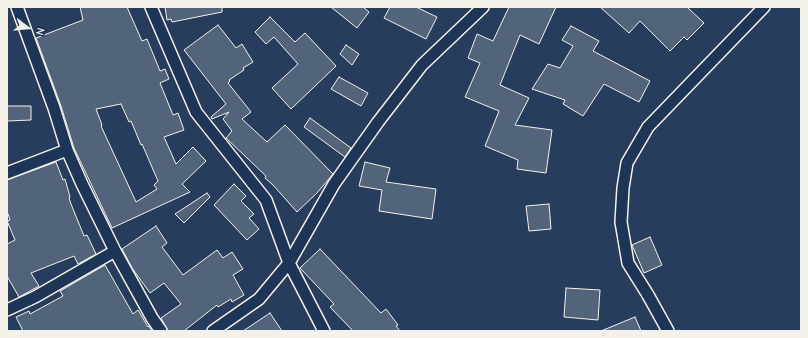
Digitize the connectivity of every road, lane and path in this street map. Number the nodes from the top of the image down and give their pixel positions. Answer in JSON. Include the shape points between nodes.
{"nodes":[{"id":1,"x":17,"y":7,"type":"edge"},
{"id":2,"x":151,"y":7,"type":"edge"},
{"id":3,"x":764,"y":7,"type":"edge"},
{"id":4,"x":478,"y":9,"type":"edge"},
{"id":5,"x":67,"y":150,"type":"junction"},
{"id":6,"x":7,"y":173,"type":"edge"},
{"id":7,"x":115,"y":251,"type":"junction"},
{"id":8,"x":289,"y":263,"type":"junction"},
{"id":9,"x":7,"y":310,"type":"edge"},
{"id":10,"x":162,"y":331,"type":"edge"},
{"id":11,"x":213,"y":331,"type":"edge"},
{"id":12,"x":324,"y":331,"type":"edge"},
{"id":13,"x":668,"y":331,"type":"edge"}],
"edges":[{"from":1,"to":5,"type":"street"},
{"from":2,"to":8,"type":"street","via":[[196,112],[266,200]]},
{"from":3,"to":13,"type":"street","via":[[648,127],[627,163],[620,222],[628,263]]},
{"from":4,"to":8,"type":"street","via":[[422,65],[378,122],[334,184]]},
{"from":5,"to":6,"type":"street"},
{"from":5,"to":7,"type":"street"},
{"from":7,"to":9,"type":"street","via":[[35,297]]},
{"from":7,"to":10,"type":"street","via":[[152,318]]},
{"from":8,"to":11,"type":"street","via":[[258,300]]},
{"from":8,"to":12,"type":"street"}]}
